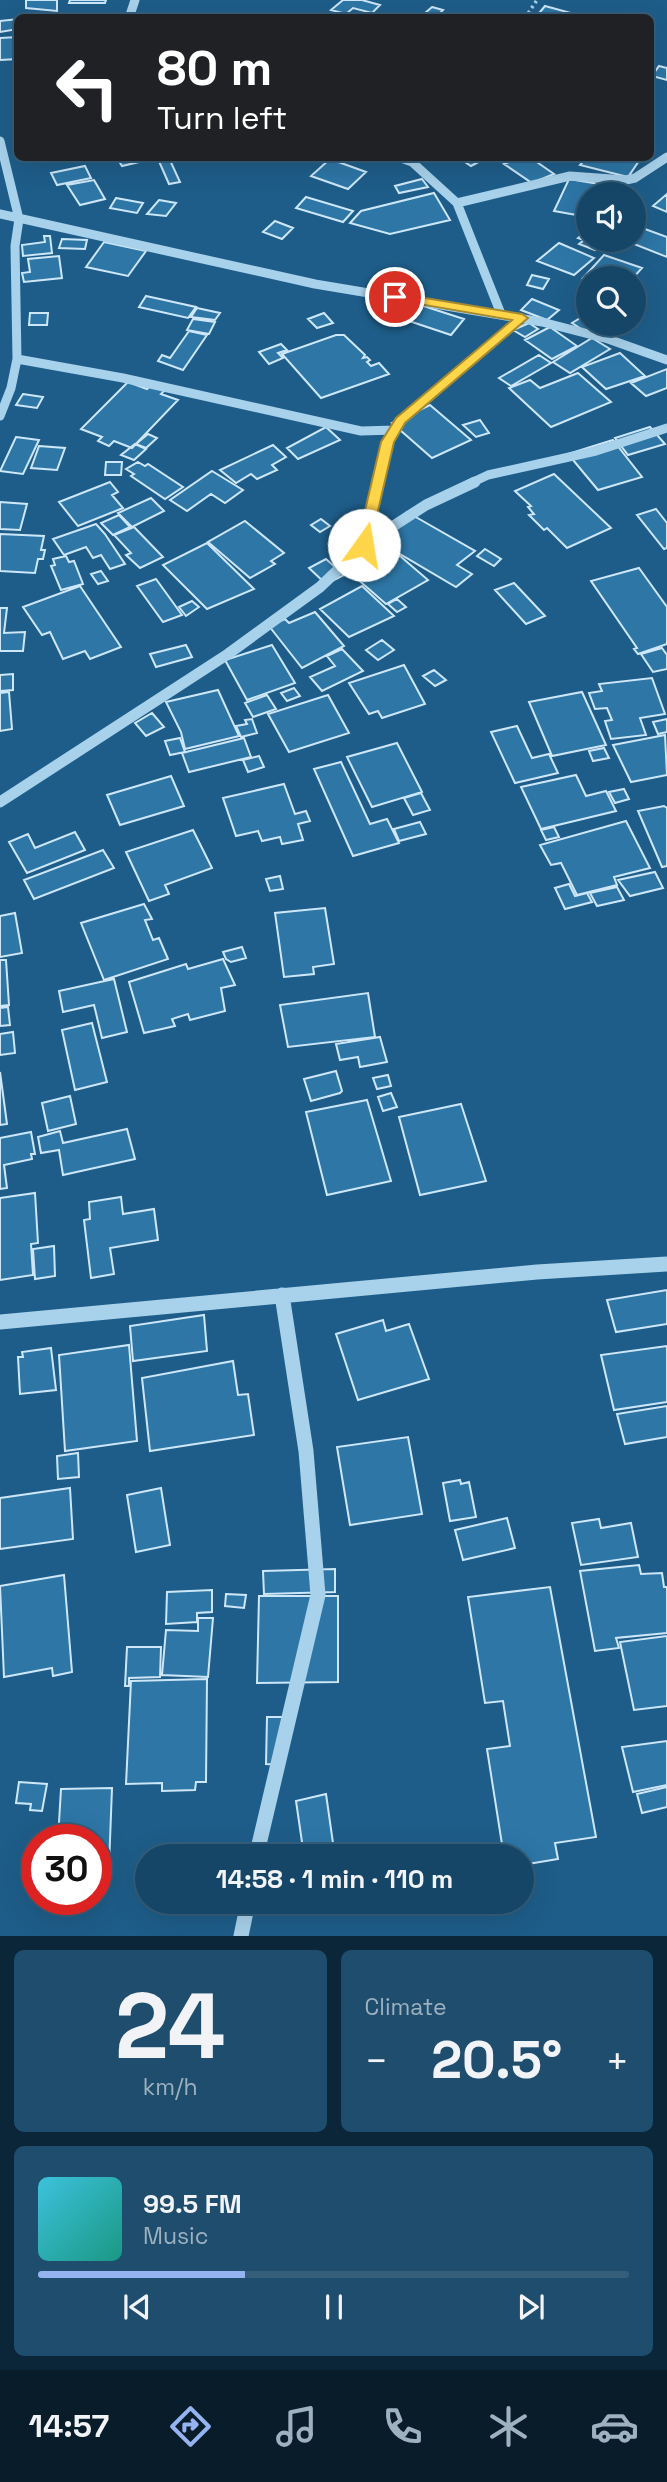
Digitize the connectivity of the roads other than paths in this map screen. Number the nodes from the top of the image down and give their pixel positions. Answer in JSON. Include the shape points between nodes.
{"nodes":[{"id":1,"x":0,"y":141,"type":"edge"},
{"id":2,"x":667,"y":157,"type":"edge"},
{"id":3,"x":409,"y":161,"type":"edge"},
{"id":4,"x":457,"y":203,"type":"junction"},
{"id":5,"x":2,"y":216,"type":"edge"},
{"id":6,"x":19,"y":219,"type":"junction"},
{"id":7,"x":501,"y":314,"type":"junction"},
{"id":8,"x":522,"y":318,"type":"junction"},
{"id":9,"x":18,"y":359,"type":"junction"},
{"id":10,"x":667,"y":360,"type":"edge"},
{"id":11,"x":0,"y":416,"type":"edge"},
{"id":12,"x":667,"y":428,"type":"edge"},
{"id":13,"x":395,"y":430,"type":"junction"},
{"id":14,"x":364,"y":545,"type":"junction"},
{"id":15,"x":0,"y":802,"type":"edge"},
{"id":16,"x":667,"y":1264,"type":"edge"},
{"id":17,"x":282,"y":1296,"type":"junction"},
{"id":18,"x":0,"y":1322,"type":"edge"},
{"id":19,"x":258,"y":1844,"type":"edge"},
{"id":20,"x":246,"y":1914,"type":"edge"},
{"id":21,"x":241,"y":1936,"type":"edge"}],
"edges":[{"from":1,"to":6,"type":"street"},
{"from":2,"to":4,"type":"street","via":[[626,180],[570,176]]},
{"from":3,"to":4,"type":"street"},
{"from":4,"to":7,"type":"street"},
{"from":5,"to":6,"type":"street"},
{"from":6,"to":7,"type":"street","via":[[315,284]]},
{"from":6,"to":9,"type":"street","via":[[15,246]]},
{"from":7,"to":8,"type":"street"},
{"from":8,"to":10,"type":"street","via":[[608,339]]},
{"from":8,"to":13,"type":"street","via":[[428,394]]},
{"from":9,"to":11,"type":"street"},
{"from":9,"to":13,"type":"street","via":[[361,431]]},
{"from":12,"to":14,"type":"street","via":[[596,451],[478,479],[426,505]]},
{"from":13,"to":14,"type":"street","via":[[388,442]]},
{"from":14,"to":15,"type":"street","via":[[320,587],[228,654]]},
{"from":16,"to":17,"type":"street"},
{"from":17,"to":18,"type":"street"},
{"from":17,"to":19,"type":"street","via":[[306,1451],[318,1595]]},
{"from":20,"to":21,"type":"street"}]}
